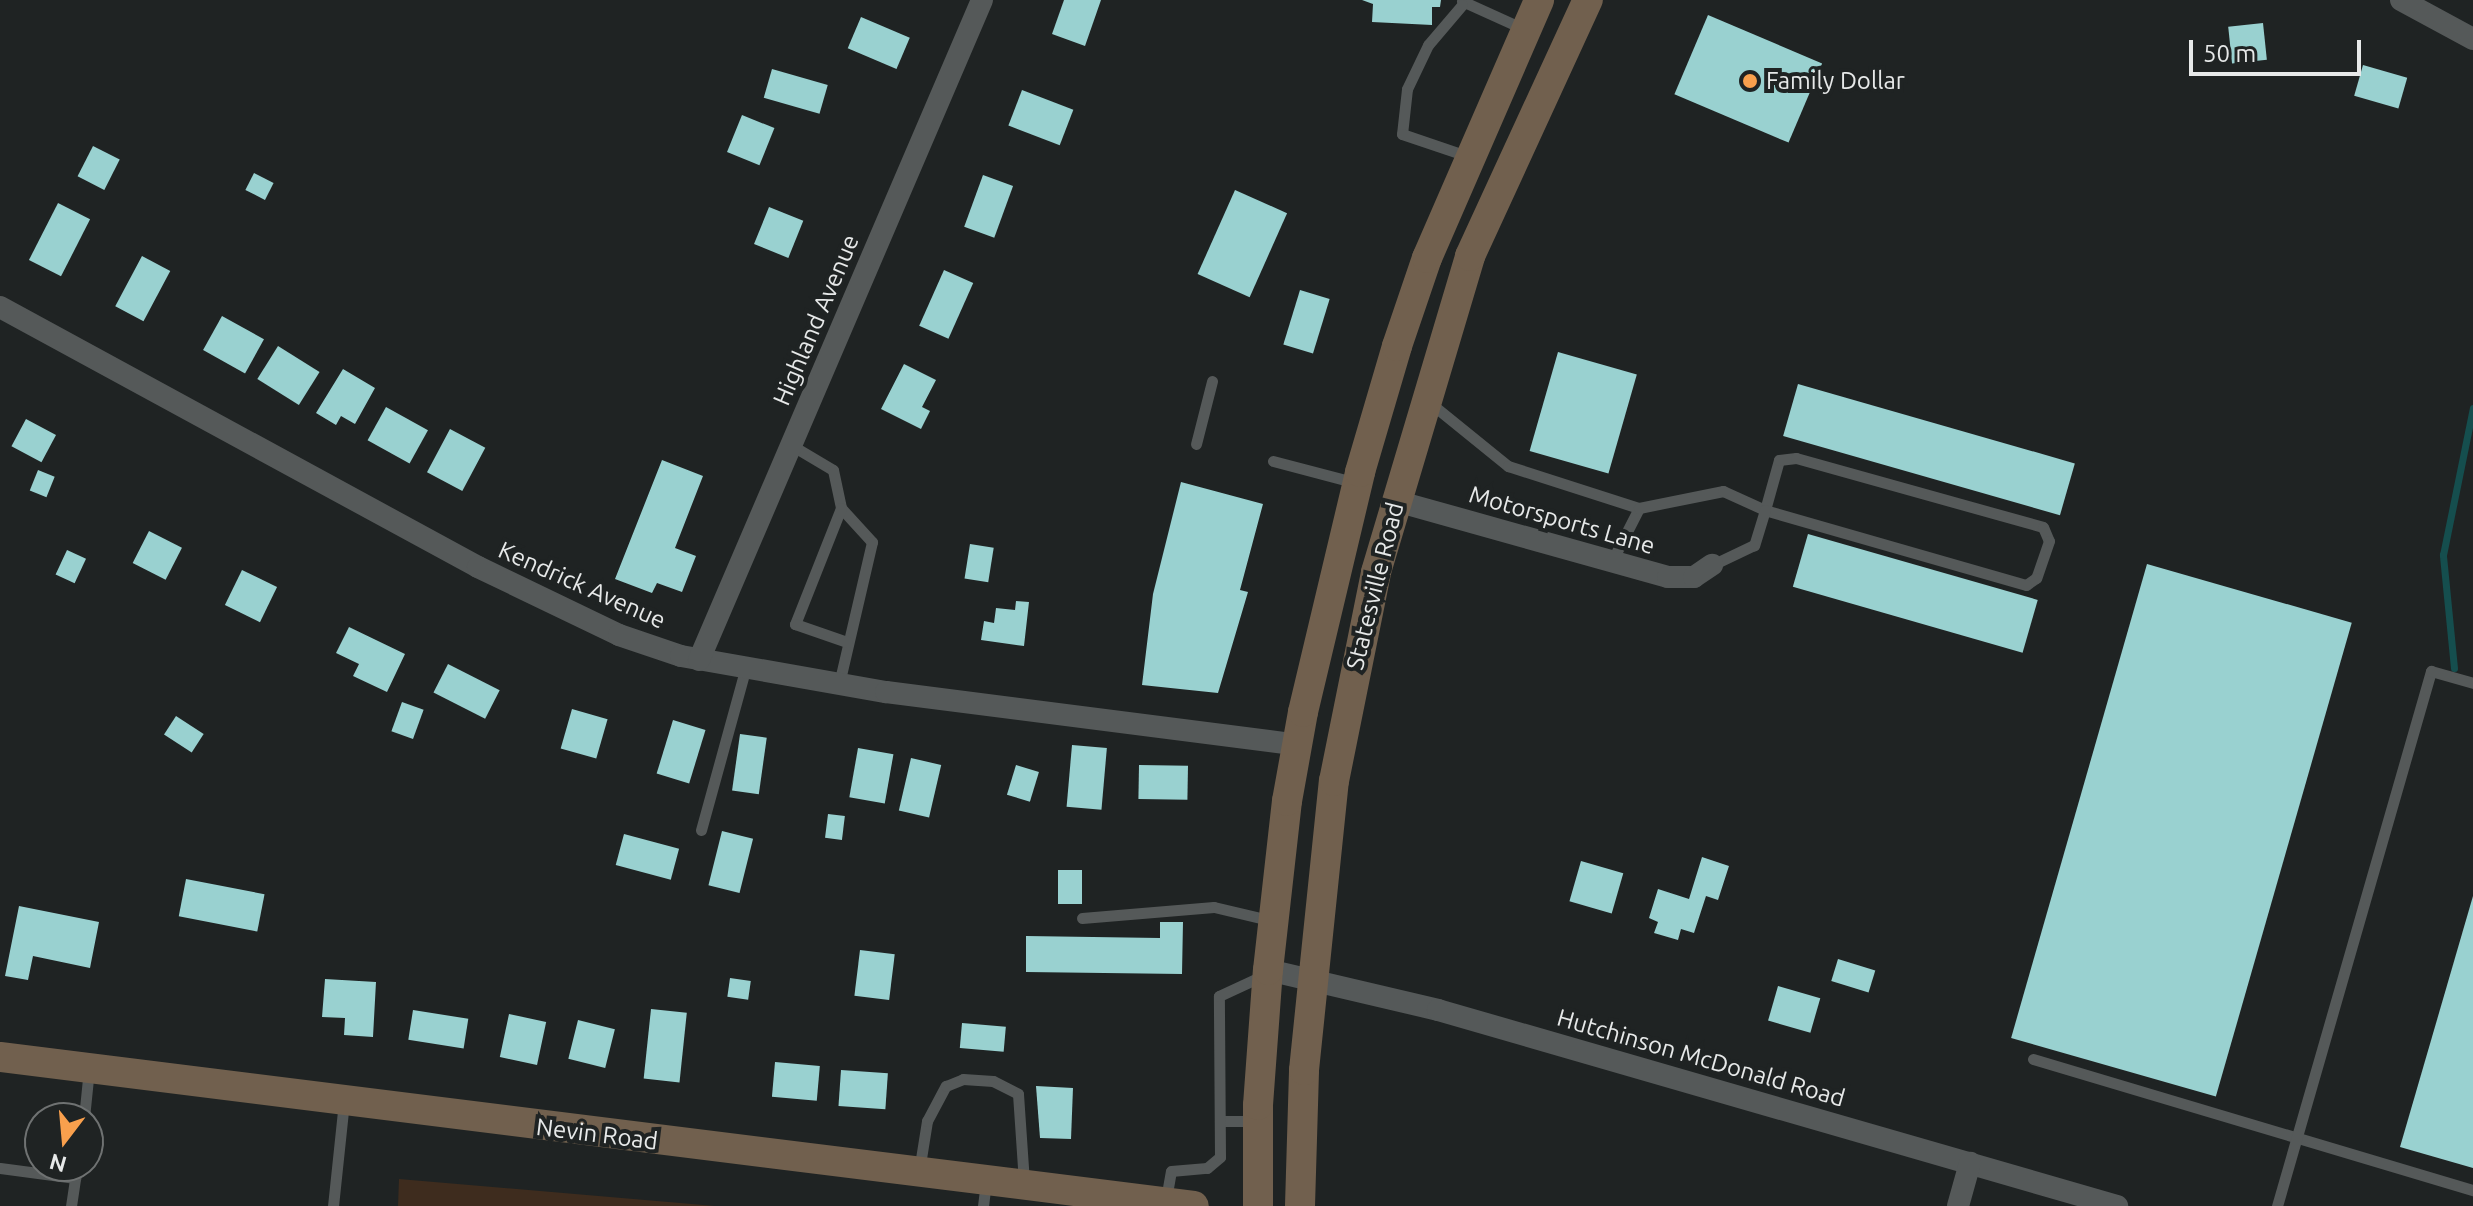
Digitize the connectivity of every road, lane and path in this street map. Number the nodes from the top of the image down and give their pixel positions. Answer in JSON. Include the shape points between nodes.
{"nodes":[{"id":1,"x":982,"y":0,"type":"edge"},
{"id":2,"x":1539,"y":0,"type":"edge"},
{"id":3,"x":1588,"y":0,"type":"edge"},
{"id":4,"x":2401,"y":0,"type":"edge"},
{"id":5,"x":1462,"y":2,"type":"edge"},
{"id":6,"x":1525,"y":29,"type":"junction"},
{"id":7,"x":2473,"y":39,"type":"edge"},
{"id":8,"x":1470,"y":157,"type":"junction"},
{"id":9,"x":0,"y":307,"type":"edge"},
{"id":10,"x":1212,"y":381,"type":"dead end"},
{"id":11,"x":1424,"y":399,"type":"junction"},
{"id":12,"x":1196,"y":444,"type":"dead end"},
{"id":13,"x":791,"y":445,"type":"junction"},
{"id":14,"x":1273,"y":461,"type":"dead end"},
{"id":15,"x":1358,"y":483,"type":"junction"},
{"id":16,"x":1396,"y":501,"type":"junction"},
{"id":17,"x":841,"y":508,"type":"junction"},
{"id":18,"x":1639,"y":508,"type":"junction"},
{"id":19,"x":1765,"y":510,"type":"junction"},
{"id":20,"x":1612,"y":561,"type":"junction"},
{"id":21,"x":1712,"y":565,"type":"joint"},
{"id":22,"x":847,"y":642,"type":"junction"},
{"id":23,"x":699,"y":660,"type":"junction"},
{"id":24,"x":745,"y":670,"type":"junction"},
{"id":25,"x":2473,"y":683,"type":"edge"},
{"id":26,"x":839,"y":684,"type":"junction"},
{"id":27,"x":1297,"y":745,"type":"junction"},
{"id":28,"x":701,"y":830,"type":"dead end"},
{"id":29,"x":1082,"y":918,"type":"dead end"},
{"id":30,"x":1273,"y":922,"type":"junction"},
{"id":31,"x":1268,"y":970,"type":"junction"},
{"id":32,"x":1313,"y":978,"type":"junction"},
{"id":33,"x":0,"y":1057,"type":"edge"},
{"id":34,"x":2033,"y":1059,"type":"dead end"},
{"id":35,"x":89,"y":1069,"type":"junction"},
{"id":36,"x":344,"y":1101,"type":"junction"},
{"id":37,"x":86,"y":1102,"type":"edge"},
{"id":38,"x":1220,"y":1121,"type":"junction"},
{"id":39,"x":1258,"y":1121,"type":"junction"},
{"id":40,"x":2297,"y":1137,"type":"junction"},
{"id":41,"x":1970,"y":1163,"type":"junction"},
{"id":42,"x":0,"y":1168,"type":"edge"},
{"id":43,"x":24,"y":1169,"type":"edge"},
{"id":44,"x":918,"y":1175,"type":"junction"},
{"id":45,"x":75,"y":1182,"type":"edge"},
{"id":46,"x":1024,"y":1187,"type":"junction"},
{"id":47,"x":2473,"y":1190,"type":"edge"},
{"id":48,"x":984,"y":1194,"type":"edge"},
{"id":49,"x":1180,"y":1204,"type":"edge"},
{"id":50,"x":71,"y":1206,"type":"edge"},
{"id":51,"x":333,"y":1206,"type":"edge"},
{"id":52,"x":1258,"y":1206,"type":"edge"},
{"id":53,"x":1300,"y":1206,"type":"edge"},
{"id":54,"x":1958,"y":1206,"type":"edge"},
{"id":55,"x":2117,"y":1206,"type":"edge"},
{"id":56,"x":2277,"y":1206,"type":"edge"}],
"edges":[{"from":1,"to":13,"type":"street","name":"Highland Avenue"},
{"from":2,"to":6,"type":"main road","name":"Statesville Road"},
{"from":3,"to":11,"type":"main road","name":"Statesville Road","via":[[1470,256]]},
{"from":4,"to":7,"type":"street"},
{"from":5,"to":6,"type":"lane"},
{"from":5,"to":8,"type":"lane","via":[[1428,45],[1407,89],[1402,134]]},
{"from":6,"to":8,"type":"main road","name":"Statesville Road"},
{"from":8,"to":15,"type":"main road","name":"Statesville Road","via":[[1427,258]]},
{"from":9,"to":23,"type":"street","name":"Kendrick Avenue","via":[[492,574],[619,635]]},
{"from":10,"to":12,"type":"lane"},
{"from":11,"to":16,"type":"main road","name":"Statesville Road"},
{"from":11,"to":18,"type":"lane","via":[[1508,466]]},
{"from":13,"to":17,"type":"lane","via":[[833,470]]},
{"from":13,"to":23,"type":"street","name":"Highland Avenue"},
{"from":14,"to":15,"type":"lane"},
{"from":15,"to":27,"type":"main road","name":"Statesville Road"},
{"from":16,"to":20,"type":"street","name":"Motorsports Lane"},
{"from":16,"to":32,"type":"main road","name":"Statesville Road","via":[[1347,702]]},
{"from":17,"to":22,"type":"lane","via":[[872,542]]},
{"from":17,"to":22,"type":"lane","via":[[795,624]]},
{"from":18,"to":19,"type":"lane","via":[[1723,491]]},
{"from":18,"to":20,"type":"lane"},
{"from":19,"to":19,"type":"lane","via":[[2026,585],[2036,578],[2049,541],[2043,527],[1796,458],[1779,460]]},
{"from":19,"to":21,"type":"lane","via":[[1754,545]]},
{"from":20,"to":21,"type":"street","name":"Motorsports Lane","via":[[1668,577],[1694,577]]},
{"from":22,"to":26,"type":"lane"},
{"from":23,"to":24,"type":"street","name":"Kendrick Avenue"},
{"from":24,"to":26,"type":"street","name":"Kendrick Avenue"},
{"from":24,"to":28,"type":"lane"},
{"from":25,"to":40,"type":"lane","via":[[2431,671]]},
{"from":26,"to":27,"type":"street","name":"Kendrick Avenue"},
{"from":27,"to":30,"type":"main road","name":"Statesville Road"},
{"from":29,"to":30,"type":"lane","via":[[1214,907]]},
{"from":30,"to":31,"type":"main road","name":"Statesville Road"},
{"from":31,"to":32,"type":"street","name":"Hutchinson McDonald Road"},
{"from":31,"to":38,"type":"lane","via":[[1252,985],[1219,996]]},
{"from":31,"to":39,"type":"main road","name":"Statesville Road"},
{"from":32,"to":41,"type":"street","name":"Hutchinson McDonald Road"},
{"from":32,"to":53,"type":"main road","name":"Statesville Road"},
{"from":33,"to":35,"type":"main road","name":"Nevin Road"},
{"from":34,"to":40,"type":"lane"},
{"from":35,"to":36,"type":"main road","name":"Nevin Road"},
{"from":35,"to":37,"type":"lane"},
{"from":36,"to":44,"type":"main road","name":"Nevin Road"},
{"from":36,"to":51,"type":"lane"},
{"from":38,"to":39,"type":"lane"},
{"from":38,"to":49,"type":"lane","via":[[1221,1149],[1215,1166],[1171,1171]]},
{"from":39,"to":52,"type":"main road","name":"Statesville Road"},
{"from":40,"to":47,"type":"lane"},
{"from":40,"to":56,"type":"lane"},
{"from":41,"to":54,"type":"street"},
{"from":41,"to":55,"type":"street","name":"Hutchinson McDonald Road"},
{"from":42,"to":43,"type":"lane"},
{"from":44,"to":46,"type":"lane","via":[[927,1121],[946,1086],[963,1079],[993,1081],[1018,1094]]},
{"from":44,"to":48,"type":"main road","name":"Nevin Road"},
{"from":45,"to":50,"type":"lane"},
{"from":46,"to":48,"type":"main road","name":"Nevin Road"},
{"from":46,"to":49,"type":"main road","name":"Nevin Road"}]}
